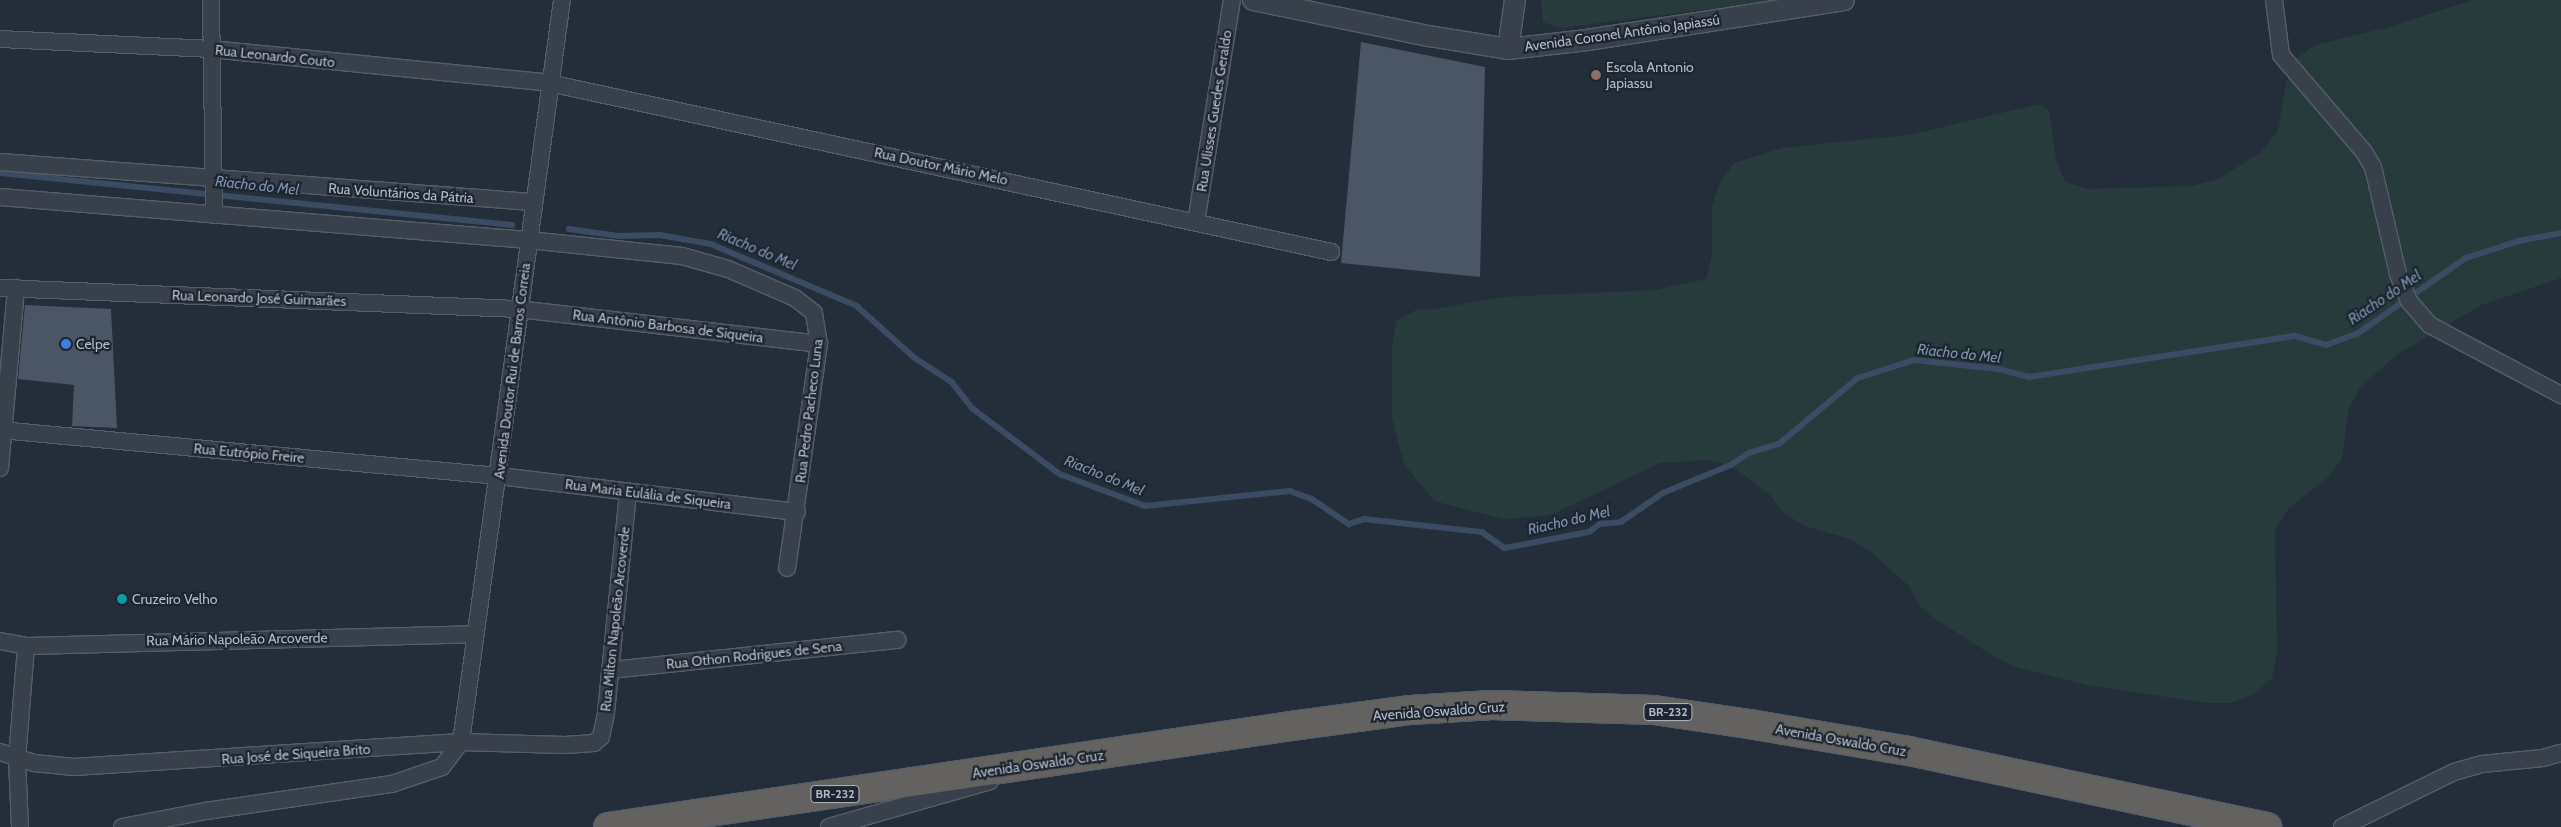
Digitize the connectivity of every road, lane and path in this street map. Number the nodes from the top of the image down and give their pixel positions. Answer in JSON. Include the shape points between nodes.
{"nodes":[{"id":1,"x":211,"y":0,"type":"edge"},
{"id":2,"x":562,"y":0,"type":"edge"},
{"id":3,"x":1232,"y":0,"type":"edge"},
{"id":4,"x":1253,"y":0,"type":"edge"},
{"id":5,"x":1516,"y":0,"type":"edge"},
{"id":6,"x":1844,"y":0,"type":"edge"},
{"id":7,"x":2274,"y":0,"type":"edge"},
{"id":8,"x":0,"y":39,"type":"edge"},
{"id":9,"x":211,"y":49,"type":"junction"},
{"id":10,"x":1508,"y":49,"type":"junction"},
{"id":11,"x":550,"y":83,"type":"junction"},
{"id":12,"x":0,"y":162,"type":"edge"},
{"id":13,"x":213,"y":180,"type":"junction"},
{"id":14,"x":0,"y":197,"type":"edge"},
{"id":15,"x":532,"y":202,"type":"junction"},
{"id":16,"x":214,"y":215,"type":"junction"},
{"id":17,"x":1196,"y":222,"type":"junction"},
{"id":18,"x":528,"y":240,"type":"junction"},
{"id":19,"x":1331,"y":252,"type":"dead end"},
{"id":20,"x":8,"y":288,"type":"edge"},
{"id":21,"x":518,"y":309,"type":"junction"},
{"id":22,"x":818,"y":344,"type":"junction"},
{"id":23,"x":2561,"y":395,"type":"edge"},
{"id":24,"x":2,"y":430,"type":"edge"},
{"id":25,"x":0,"y":468,"type":"edge"},
{"id":26,"x":499,"y":476,"type":"junction"},
{"id":27,"x":628,"y":492,"type":"junction"},
{"id":28,"x":797,"y":512,"type":"junction"},
{"id":29,"x":787,"y":568,"type":"dead end"},
{"id":30,"x":475,"y":634,"type":"junction"},
{"id":31,"x":897,"y":640,"type":"dead end"},
{"id":32,"x":0,"y":641,"type":"edge"},
{"id":33,"x":26,"y":646,"type":"junction"},
{"id":34,"x":610,"y":670,"type":"junction"},
{"id":35,"x":461,"y":742,"type":"junction"},
{"id":36,"x":594,"y":743,"type":"joint"},
{"id":37,"x":0,"y":752,"type":"edge"},
{"id":38,"x":2561,"y":753,"type":"edge"},
{"id":39,"x":17,"y":759,"type":"junction"},
{"id":40,"x":1062,"y":761,"type":"junction"},
{"id":41,"x":20,"y":827,"type":"edge"},
{"id":42,"x":122,"y":827,"type":"edge"},
{"id":43,"x":608,"y":827,"type":"edge"},
{"id":44,"x":829,"y":827,"type":"edge"},
{"id":45,"x":2267,"y":827,"type":"edge"},
{"id":46,"x":2342,"y":827,"type":"edge"}],
"edges":[{"from":1,"to":9,"type":"street"},
{"from":2,"to":11,"type":"street","name":"Avenida Doutor Rui de Barros Correia"},
{"from":3,"to":17,"type":"street","name":"Rua Ulisses Guedes Geraldo"},
{"from":4,"to":10,"type":"street","name":"Avenida Coronel Antônio Japiassú"},
{"from":5,"to":10,"type":"street"},
{"from":6,"to":10,"type":"street","name":"Avenida Coronel Antônio Japiassú"},
{"from":7,"to":23,"type":"street","via":[[2281,55],[2364,152],[2373,167],[2398,274],[2409,301],[2430,325]]},
{"from":8,"to":9,"type":"street","name":"Rua Leonardo Couto"},
{"from":9,"to":11,"type":"street","name":"Rua Leonardo Couto"},
{"from":9,"to":13,"type":"street"},
{"from":11,"to":15,"type":"street","name":"Avenida Doutor Rui de Barros Correia"},
{"from":11,"to":17,"type":"street","name":"Rua Doutor Mário Melo"},
{"from":12,"to":13,"type":"street","name":"Rua Voluntários da Pátria"},
{"from":13,"to":15,"type":"street","name":"Rua Voluntários da Pátria"},
{"from":13,"to":16,"type":"street"},
{"from":14,"to":16,"type":"street"},
{"from":15,"to":18,"type":"street","name":"Avenida Doutor Rui de Barros Correia"},
{"from":16,"to":18,"type":"street"},
{"from":17,"to":19,"type":"street","name":"Rua Doutor Mário Melo"},
{"from":18,"to":21,"type":"street","name":"Avenida Doutor Rui de Barros Correia"},
{"from":18,"to":22,"type":"street","name":"Rua Pedro Pacheco Luna","via":[[706,261],[806,305],[817,321]]},
{"from":20,"to":21,"type":"street","name":"Rua Leonardo José Guimarães"},
{"from":20,"to":24,"type":"street"},
{"from":21,"to":22,"type":"street","name":"Rua Antônio Barbosa de Siqueira"},
{"from":21,"to":26,"type":"street","name":"Avenida Doutor Rui de Barros Correia"},
{"from":22,"to":28,"type":"street","name":"Rua Pedro Pacheco Luna"},
{"from":24,"to":25,"type":"street"},
{"from":24,"to":26,"type":"street","name":"Rua Eutrópio Freire"},
{"from":26,"to":27,"type":"street","name":"Rua Maria Eulália de Siqueira"},
{"from":26,"to":30,"type":"street","name":"Avenida Doutor Rui de Barros Correia"},
{"from":27,"to":28,"type":"street","name":"Rua Maria Eulália de Siqueira"},
{"from":27,"to":34,"type":"street","name":"Rua Milton Napoleão Arcoverde"},
{"from":28,"to":29,"type":"street","name":"Rua Pedro Pacheco Luna"},
{"from":30,"to":33,"type":"street","name":"Rua Mário Napoleão Arcoverde"},
{"from":30,"to":35,"type":"street","name":"Avenida Doutor Rui de Barros Correia"},
{"from":31,"to":34,"type":"street","name":"Rua Othon Rodrigues de Sena"},
{"from":32,"to":33,"type":"street","name":"Rua Mário Napoleão Arcoverde"},
{"from":33,"to":39,"type":"street"},
{"from":34,"to":36,"type":"street","name":"Rua Milton Napoleão Arcoverde","via":[[604,726],[601,737]]},
{"from":35,"to":36,"type":"street","name":"Rua José de Siqueira Brito"},
{"from":35,"to":39,"type":"street","name":"Rua José de Siqueira Brito","via":[[74,767]]},
{"from":35,"to":42,"type":"street","via":[[442,767],[392,784],[206,811]]},
{"from":37,"to":39,"type":"street","name":"Rua José de Siqueira Brito"},
{"from":38,"to":46,"type":"street","via":[[2482,764],[2454,772]]},
{"from":39,"to":41,"type":"street"},
{"from":40,"to":43,"type":"highway","name":"Avenida Oswaldo Cruz","number":"BR-232"},
{"from":40,"to":44,"type":"street"},
{"from":40,"to":45,"type":"highway","name":"Avenida Oswaldo Cruz","number":"BR-232","via":[[1411,710],[1492,705],[1654,710],[1909,751]]}]}
